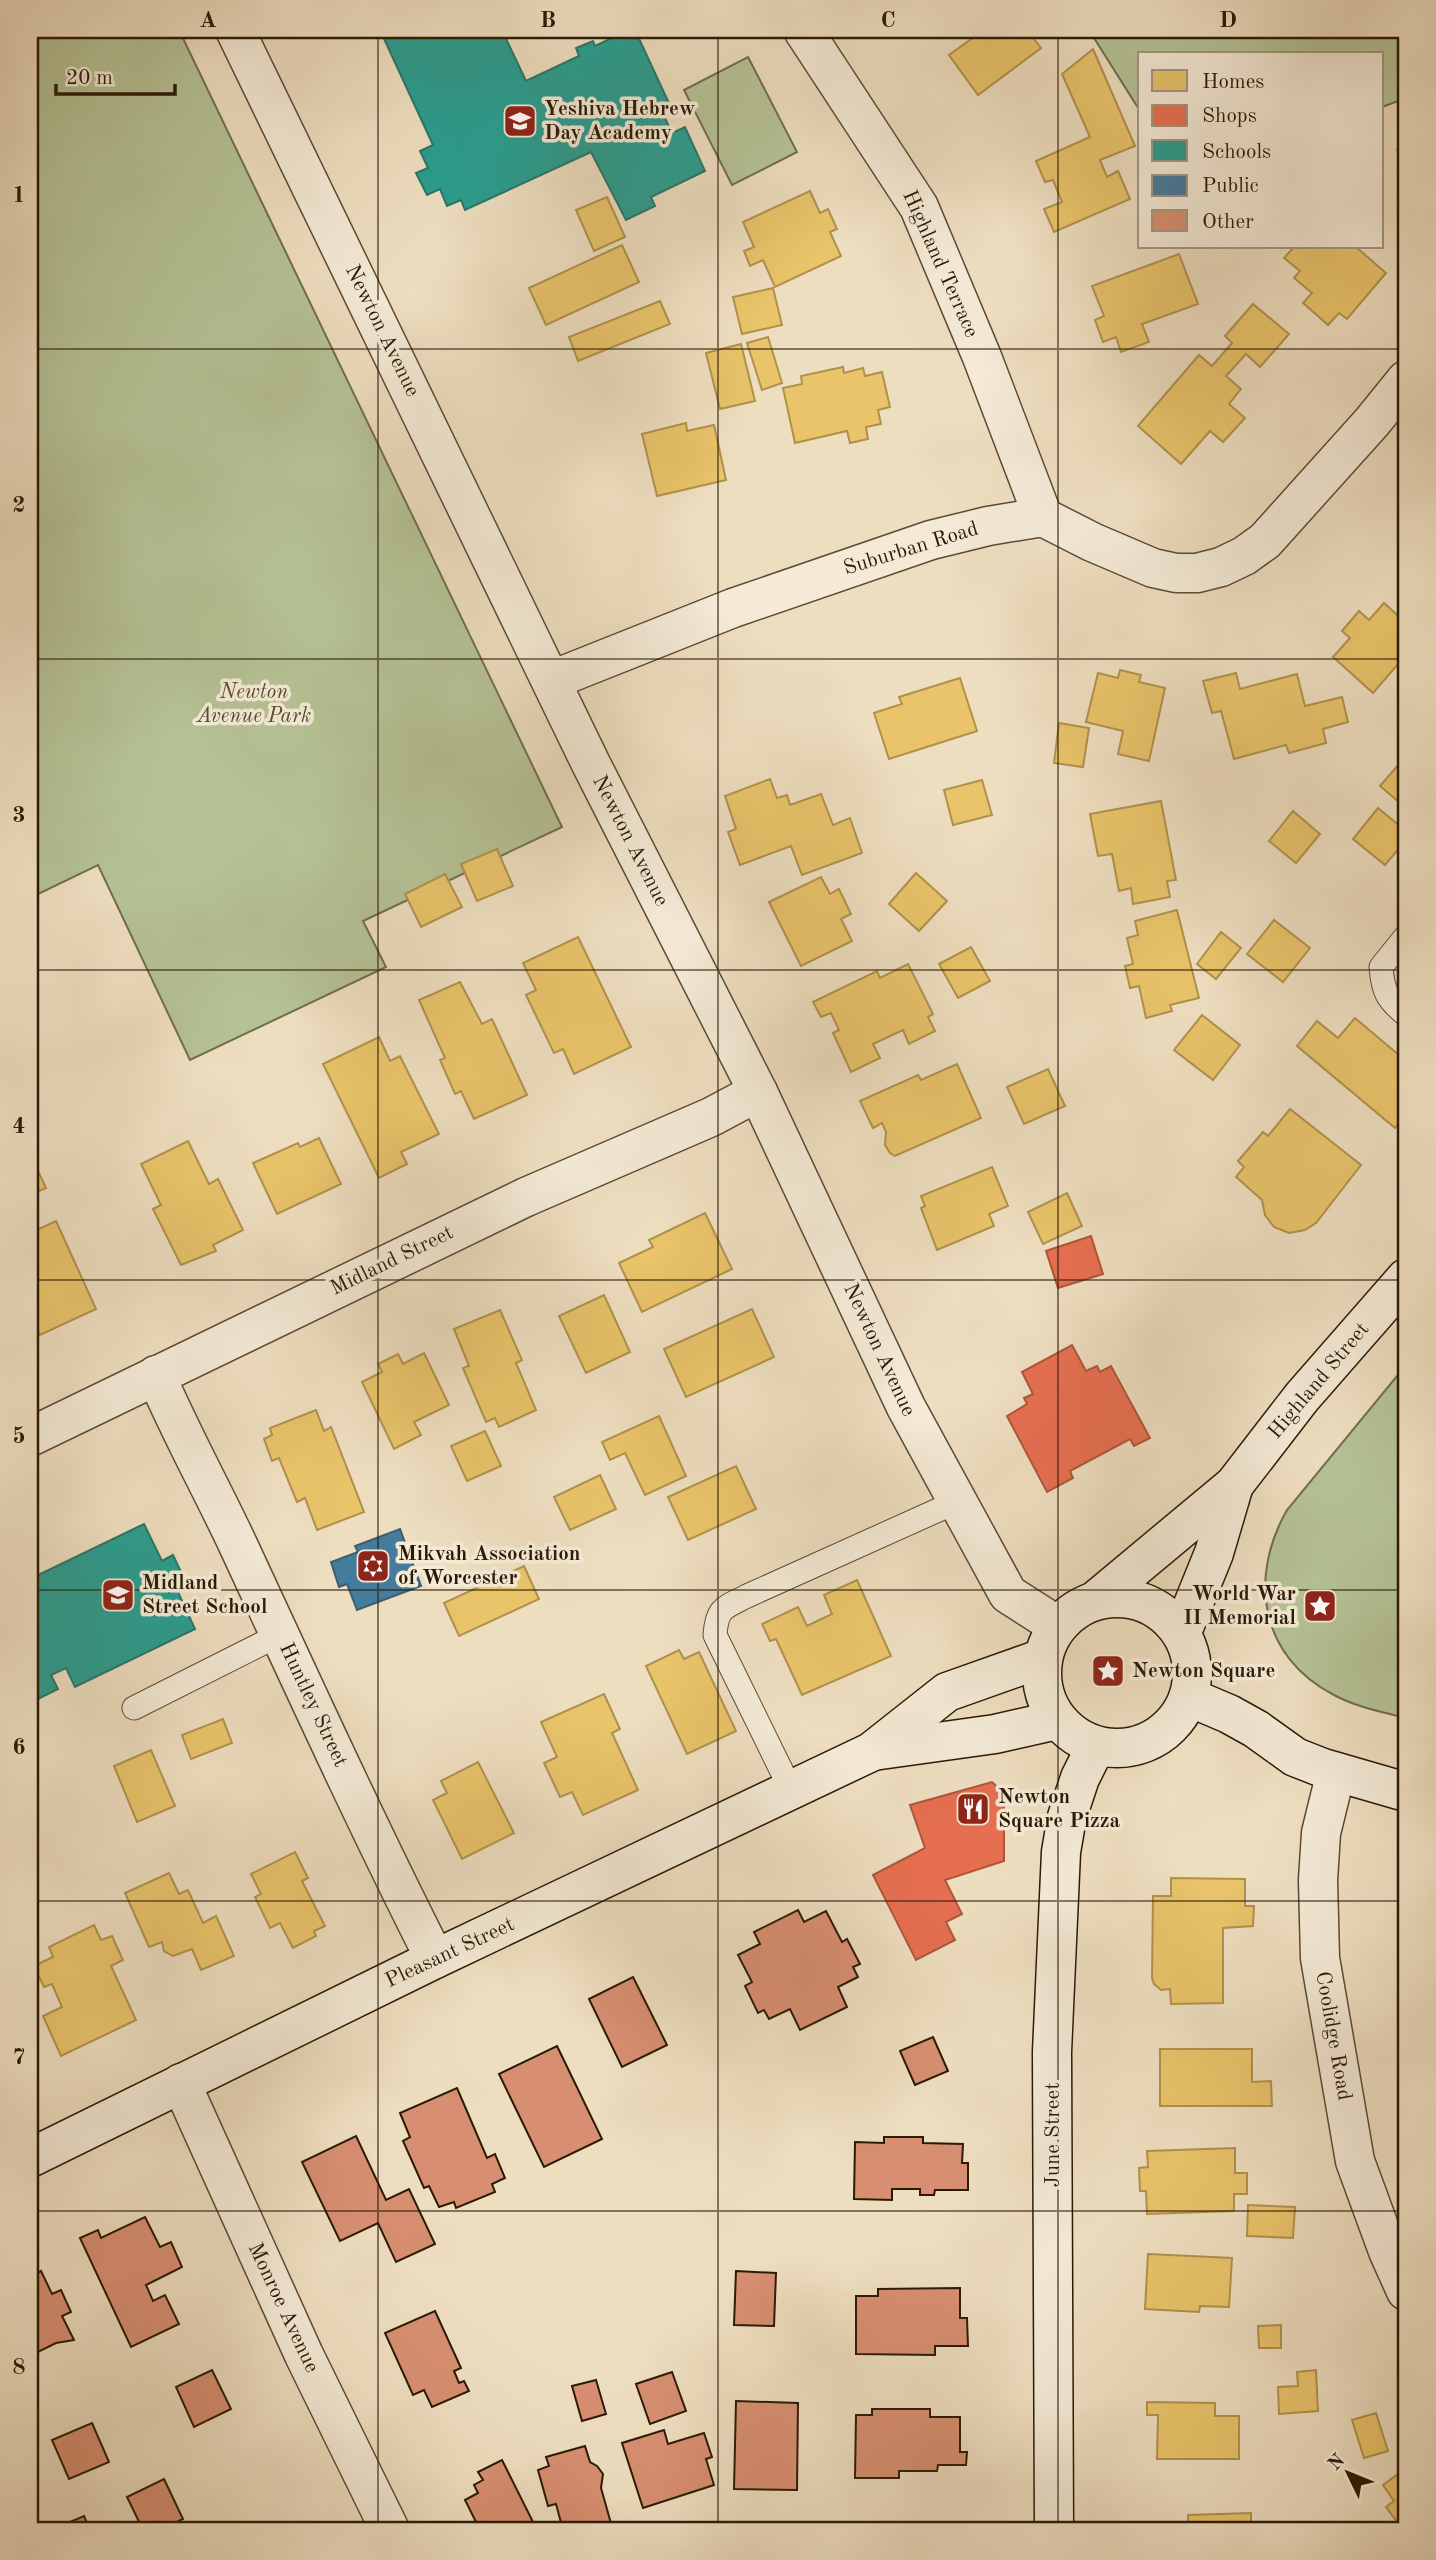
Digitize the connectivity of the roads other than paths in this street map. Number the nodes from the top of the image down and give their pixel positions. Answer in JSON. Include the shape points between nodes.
{"nodes":[{"id":1,"x":235,"y":30,"type":"edge"},
{"id":2,"x":803,"y":30,"type":"edge"},
{"id":3,"x":1406,"y":380,"type":"edge"},
{"id":4,"x":1043,"y":517,"type":"junction"},
{"id":5,"x":552,"y":680,"type":"junction"},
{"id":6,"x":1406,"y":936,"type":"edge"},
{"id":7,"x":1406,"y":1015,"type":"edge"},
{"id":8,"x":758,"y":1092,"type":"junction"},
{"id":9,"x":1406,"y":1278,"type":"edge"},
{"id":10,"x":156,"y":1375,"type":"junction"},
{"id":11,"x":30,"y":1437,"type":"edge"},
{"id":12,"x":1234,"y":1485,"type":"junction"},
{"id":13,"x":956,"y":1502,"type":"junction"},
{"id":14,"x":1096,"y":1600,"type":"junction"},
{"id":15,"x":1182,"y":1632,"type":"junction"},
{"id":16,"x":279,"y":1634,"type":"junction"},
{"id":17,"x":1050,"y":1642,"type":"junction"},
{"id":18,"x":1189,"y":1697,"type":"junction"},
{"id":19,"x":134,"y":1708,"type":"dead end"},
{"id":20,"x":1057,"y":1720,"type":"junction"},
{"id":21,"x":1096,"y":1746,"type":"junction"},
{"id":22,"x":871,"y":1752,"type":"junction"},
{"id":23,"x":1336,"y":1772,"type":"junction"},
{"id":24,"x":791,"y":1790,"type":"junction"},
{"id":25,"x":1406,"y":1791,"type":"edge"},
{"id":26,"x":435,"y":1959,"type":"junction"},
{"id":27,"x":181,"y":2083,"type":"junction"},
{"id":28,"x":30,"y":2158,"type":"edge"},
{"id":29,"x":1406,"y":2291,"type":"edge"},
{"id":30,"x":390,"y":2530,"type":"edge"},
{"id":31,"x":1054,"y":2530,"type":"edge"}],
"edges":[{"from":1,"to":5,"type":"street","name":"Newton Avenue"},
{"from":2,"to":4,"type":"street","name":"Highland Terrace","via":[[919,206]]},
{"from":3,"to":4,"type":"street","via":[[1265,541],[1221,567],[1198,573],[1153,568]]},
{"from":4,"to":5,"type":"street","name":"Suburban Road","via":[[931,540],[733,608]]},
{"from":5,"to":8,"type":"street","name":"Newton Avenue"},
{"from":6,"to":7,"type":"lane","via":[[1381,967],[1382,987],[1391,1003]]},
{"from":8,"to":10,"type":"street","name":"Midland Street","via":[[526,1197]]},
{"from":8,"to":13,"type":"street","name":"Newton Avenue","via":[[906,1407]]},
{"from":9,"to":12,"type":"street","name":"Highland Street","via":[[1302,1397]]},
{"from":10,"to":11,"type":"street","name":"Midland Street"},
{"from":10,"to":16,"type":"street","name":"Huntley Street"},
{"from":12,"to":14,"type":"street","name":"Highland Street"},
{"from":12,"to":15,"type":"street","name":"Highland Street","via":[[1214,1553]]},
{"from":13,"to":17,"type":"street","name":"Newton Avenue","via":[[1008,1594]]},
{"from":13,"to":24,"type":"lane","via":[[747,1596],[716,1617],[715,1635]]},
{"from":14,"to":15,"type":"street","via":[[1128,1598],[1159,1609]]},
{"from":14,"to":17,"type":"street","via":[[1075,1610]]},
{"from":15,"to":18,"type":"street","via":[[1191,1653]]},
{"from":16,"to":19,"type":"lane"},
{"from":16,"to":26,"type":"street","name":"Huntley Street"},
{"from":17,"to":20,"type":"street","via":[[1041,1680]]},
{"from":17,"to":22,"type":"street","name":"Pleasant Street","via":[[947,1692]]},
{"from":18,"to":21,"type":"street","via":[[1179,1718],[1142,1745]]},
{"from":18,"to":23,"type":"street","via":[[1256,1729],[1295,1757]]},
{"from":20,"to":21,"type":"street","via":[[1074,1736]]},
{"from":20,"to":22,"type":"street","name":"Pleasant Street"},
{"from":21,"to":31,"type":"street","name":"June Street","via":[[1080,1778],[1061,1852],[1052,2052]]},
{"from":22,"to":24,"type":"street","name":"Pleasant Street"},
{"from":23,"to":25,"type":"street"},
{"from":23,"to":29,"type":"street","name":"Coolidge Road","via":[[1321,1832],[1320,1953],[1355,2161]]},
{"from":24,"to":26,"type":"street","name":"Pleasant Street"},
{"from":26,"to":27,"type":"street","name":"Pleasant Street"},
{"from":27,"to":28,"type":"street","name":"Pleasant Street"},
{"from":27,"to":30,"type":"street","name":"Monroe Avenue","via":[[304,2355]]}]}
